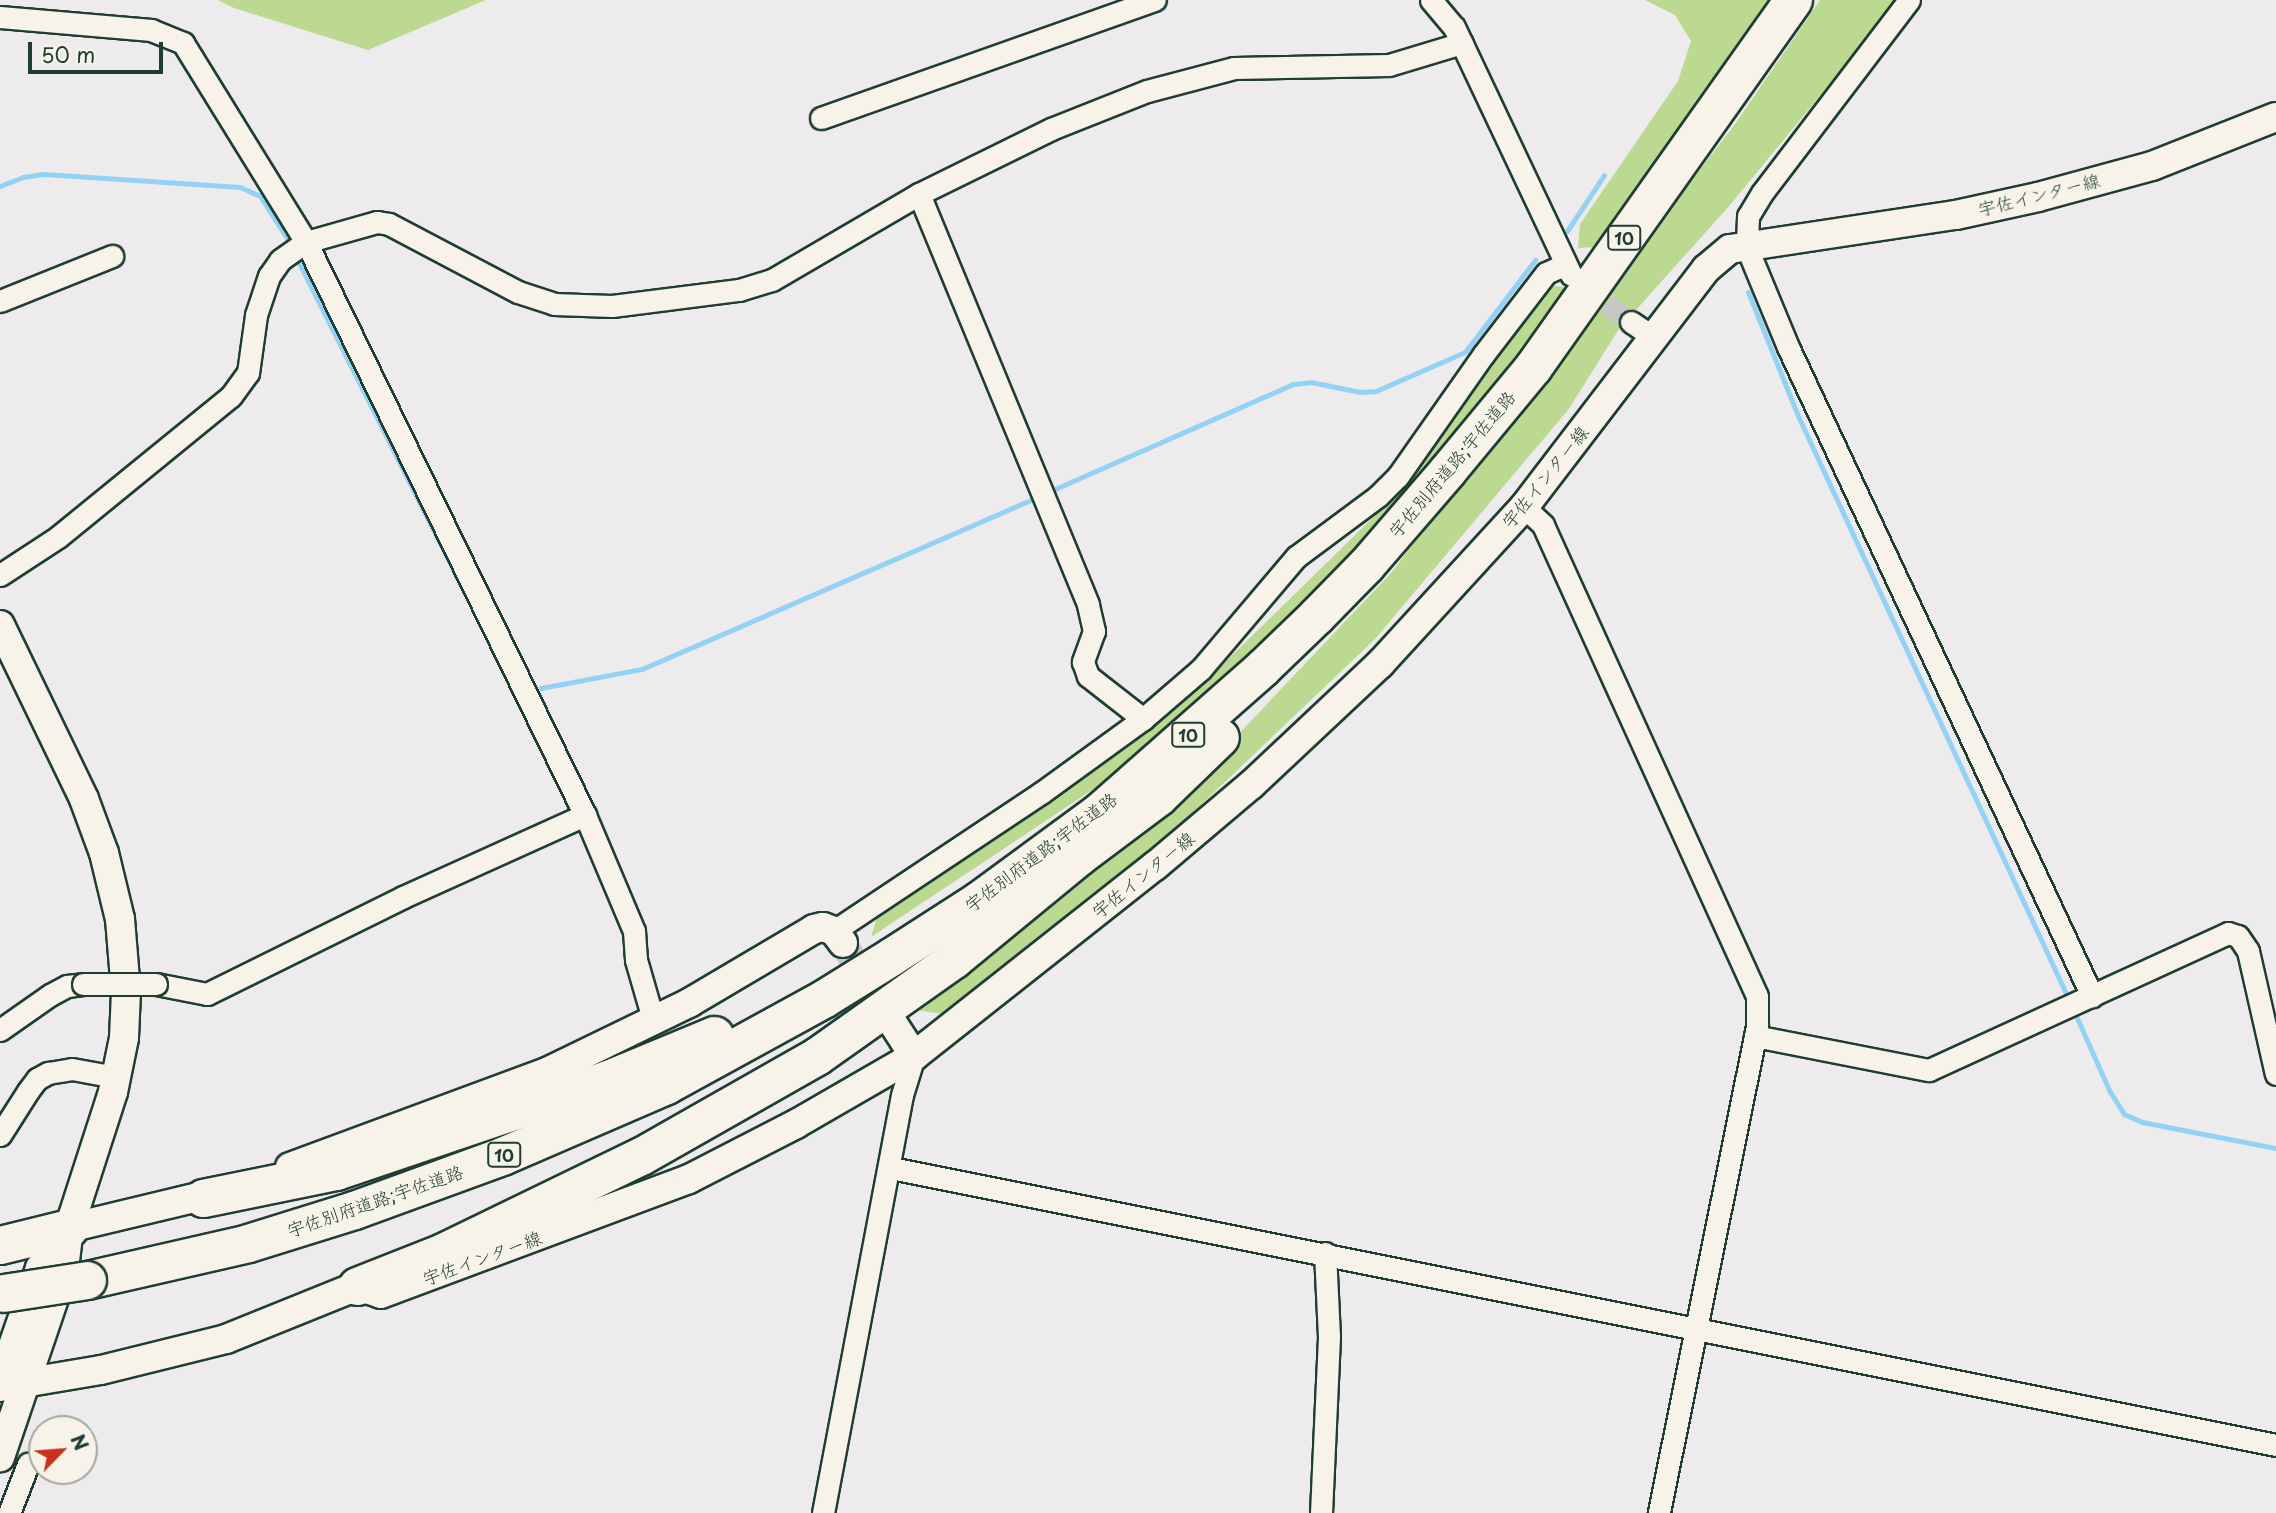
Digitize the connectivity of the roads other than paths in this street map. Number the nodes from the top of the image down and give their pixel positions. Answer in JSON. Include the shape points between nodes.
{"nodes":[{"id":1,"x":1155,"y":0,"type":"edge"},
{"id":2,"x":1431,"y":0,"type":"edge"},
{"id":3,"x":1793,"y":0,"type":"edge"},
{"id":4,"x":1909,"y":0,"type":"edge"},
{"id":5,"x":0,"y":17,"type":"edge"},
{"id":6,"x":1462,"y":43,"type":"junction"},
{"id":7,"x":2276,"y":117,"type":"edge"},
{"id":8,"x":821,"y":118,"type":"dead end"},
{"id":9,"x":919,"y":194,"type":"junction"},
{"id":10,"x":306,"y":242,"type":"junction"},
{"id":11,"x":1747,"y":248,"type":"junction"},
{"id":12,"x":112,"y":256,"type":"dead end"},
{"id":13,"x":0,"y":301,"type":"edge"},
{"id":14,"x":1631,"y":322,"type":"tunnel mouth"},
{"id":15,"x":1655,"y":338,"type":"junction"},
{"id":16,"x":1447,"y":471,"type":"junction"},
{"id":17,"x":1524,"y":508,"type":"junction"},
{"id":18,"x":0,"y":575,"type":"edge"},
{"id":19,"x":0,"y":625,"type":"edge"},
{"id":20,"x":1143,"y":719,"type":"junction"},
{"id":21,"x":585,"y":815,"type":"junction"},
{"id":22,"x":839,"y":937,"type":"joint"},
{"id":23,"x":892,"y":956,"type":"junction"},
{"id":24,"x":2092,"y":996,"type":"junction"},
{"id":25,"x":653,"y":1019,"type":"junction"},
{"id":26,"x":894,"y":1026,"type":"tunnel mouth"},
{"id":27,"x":0,"y":1030,"type":"edge"},
{"id":28,"x":1755,"y":1036,"type":"junction"},
{"id":29,"x":914,"y":1056,"type":"junction"},
{"id":30,"x":2276,"y":1074,"type":"edge"},
{"id":31,"x":116,"y":1077,"type":"junction"},
{"id":32,"x":0,"y":1135,"type":"edge"},
{"id":33,"x":891,"y":1167,"type":"junction"},
{"id":34,"x":203,"y":1198,"type":"junction"},
{"id":35,"x":69,"y":1228,"type":"junction"},
{"id":36,"x":0,"y":1245,"type":"edge"},
{"id":37,"x":1325,"y":1254,"type":"junction"},
{"id":38,"x":357,"y":1286,"type":"junction"},
{"id":39,"x":1,"y":1294,"type":"edge"},
{"id":40,"x":1696,"y":1327,"type":"junction"},
{"id":41,"x":9,"y":1384,"type":"edge"},
{"id":42,"x":2276,"y":1445,"type":"edge"},
{"id":43,"x":0,"y":1457,"type":"edge"},
{"id":44,"x":28,"y":1464,"type":"dead end"},
{"id":45,"x":11,"y":1511,"type":"edge"},
{"id":46,"x":823,"y":1513,"type":"edge"},
{"id":47,"x":1321,"y":1513,"type":"edge"},
{"id":48,"x":1659,"y":1513,"type":"edge"}],
"edges":[{"from":1,"to":8,"type":"street"},
{"from":2,"to":6,"type":"street","via":[[1444,12]]},
{"from":3,"to":16,"type":"highway","name":"宇佐別府道路;宇佐道路","number":"10","via":[[1533,367]]},
{"from":4,"to":11,"type":"street","via":[[1762,193],[1748,216]]},
{"from":5,"to":10,"type":"street","via":[[151,30],[183,43]]},
{"from":6,"to":9,"type":"street","via":[[1389,65],[1269,64],[1197,76],[1096,109]]},
{"from":6,"to":20,"type":"street","via":[[1568,271],[1546,273],[1398,476],[1296,557],[1201,669]]},
{"from":7,"to":11,"type":"main road","name":"宇佐インター線","via":[[2152,166],[2038,197],[1956,215]]},
{"from":9,"to":10,"type":"street","via":[[772,280],[739,289],[612,306],[554,304],[518,292],[389,224],[377,222]]},
{"from":9,"to":20,"type":"street","via":[[1088,605],[1094,631],[1083,662],[1088,676]]},
{"from":10,"to":18,"type":"street","via":[[280,260],[269,276],[256,315],[248,373],[231,396],[58,537]]},
{"from":10,"to":21,"type":"street"},
{"from":11,"to":15,"type":"main road","name":"宇佐インター線","via":[[1730,249],[1706,269]]},
{"from":11,"to":24,"type":"street","via":[[1788,347]]},
{"from":12,"to":13,"type":"street"},
{"from":14,"to":15,"type":"street"},
{"from":15,"to":17,"type":"main road","name":"宇佐インター線"},
{"from":16,"to":23,"type":"highway","name":"宇佐別府道路;宇佐道路","number":"10","via":[[1366,565],[1189,734],[1100,811],[979,900]]},
{"from":16,"to":38,"type":"highway","via":[[1412,526],[1259,700],[1158,797],[954,959],[817,1056],[703,1124],[443,1252]]},
{"from":17,"to":28,"type":"street","via":[[1543,525],[1755,987]]},
{"from":17,"to":29,"type":"main road","name":"宇佐インター線","via":[[1380,664],[1251,785]]},
{"from":19,"to":31,"type":"main road","via":[[84,799],[115,893],[127,992]]},
{"from":20,"to":22,"type":"street"},
{"from":21,"to":25,"type":"street","via":[[634,931],[636,960]]},
{"from":21,"to":27,"type":"street","bridge":true,"via":[[403,897],[207,994],[156,984],[67,986]]},
{"from":22,"to":25,"type":"main road","via":[[823,928],[814,929],[689,1003]]},
{"from":23,"to":34,"type":"highway","via":[[845,966],[715,1035],[539,1104],[336,1171]]},
{"from":23,"to":39,"type":"highway","name":"宇佐別府道路;宇佐道路","number":"10","bridge":true,"via":[[666,1085],[502,1156],[248,1243],[87,1280]]},
{"from":24,"to":28,"type":"street","via":[[1929,1070]]},
{"from":24,"to":30,"type":"street","via":[[2234,934],[2243,941],[2253,968]]},
{"from":25,"to":34,"type":"main road","via":[[550,1071]]},
{"from":26,"to":29,"type":"main road"},
{"from":28,"to":40,"type":"street"},
{"from":29,"to":33,"type":"street","via":[[902,1095]]},
{"from":29,"to":38,"type":"main road","name":"宇佐インター線","via":[[689,1179],[381,1294]]},
{"from":31,"to":32,"type":"street","via":[[72,1069],[48,1073],[37,1079]]},
{"from":31,"to":35,"type":"main road"},
{"from":33,"to":37,"type":"street"},
{"from":33,"to":46,"type":"street"},
{"from":34,"to":35,"type":"main road"},
{"from":35,"to":36,"type":"highway"},
{"from":35,"to":41,"type":"main road","via":[[40,1268]]},
{"from":37,"to":40,"type":"street"},
{"from":37,"to":47,"type":"street","via":[[1329,1337]]},
{"from":38,"to":41,"type":"main road","name":"宇佐インター線","via":[[226,1339],[101,1370]]},
{"from":40,"to":42,"type":"street"},
{"from":40,"to":48,"type":"street"},
{"from":41,"to":43,"type":"main road"},
{"from":44,"to":45,"type":"street"}]}
